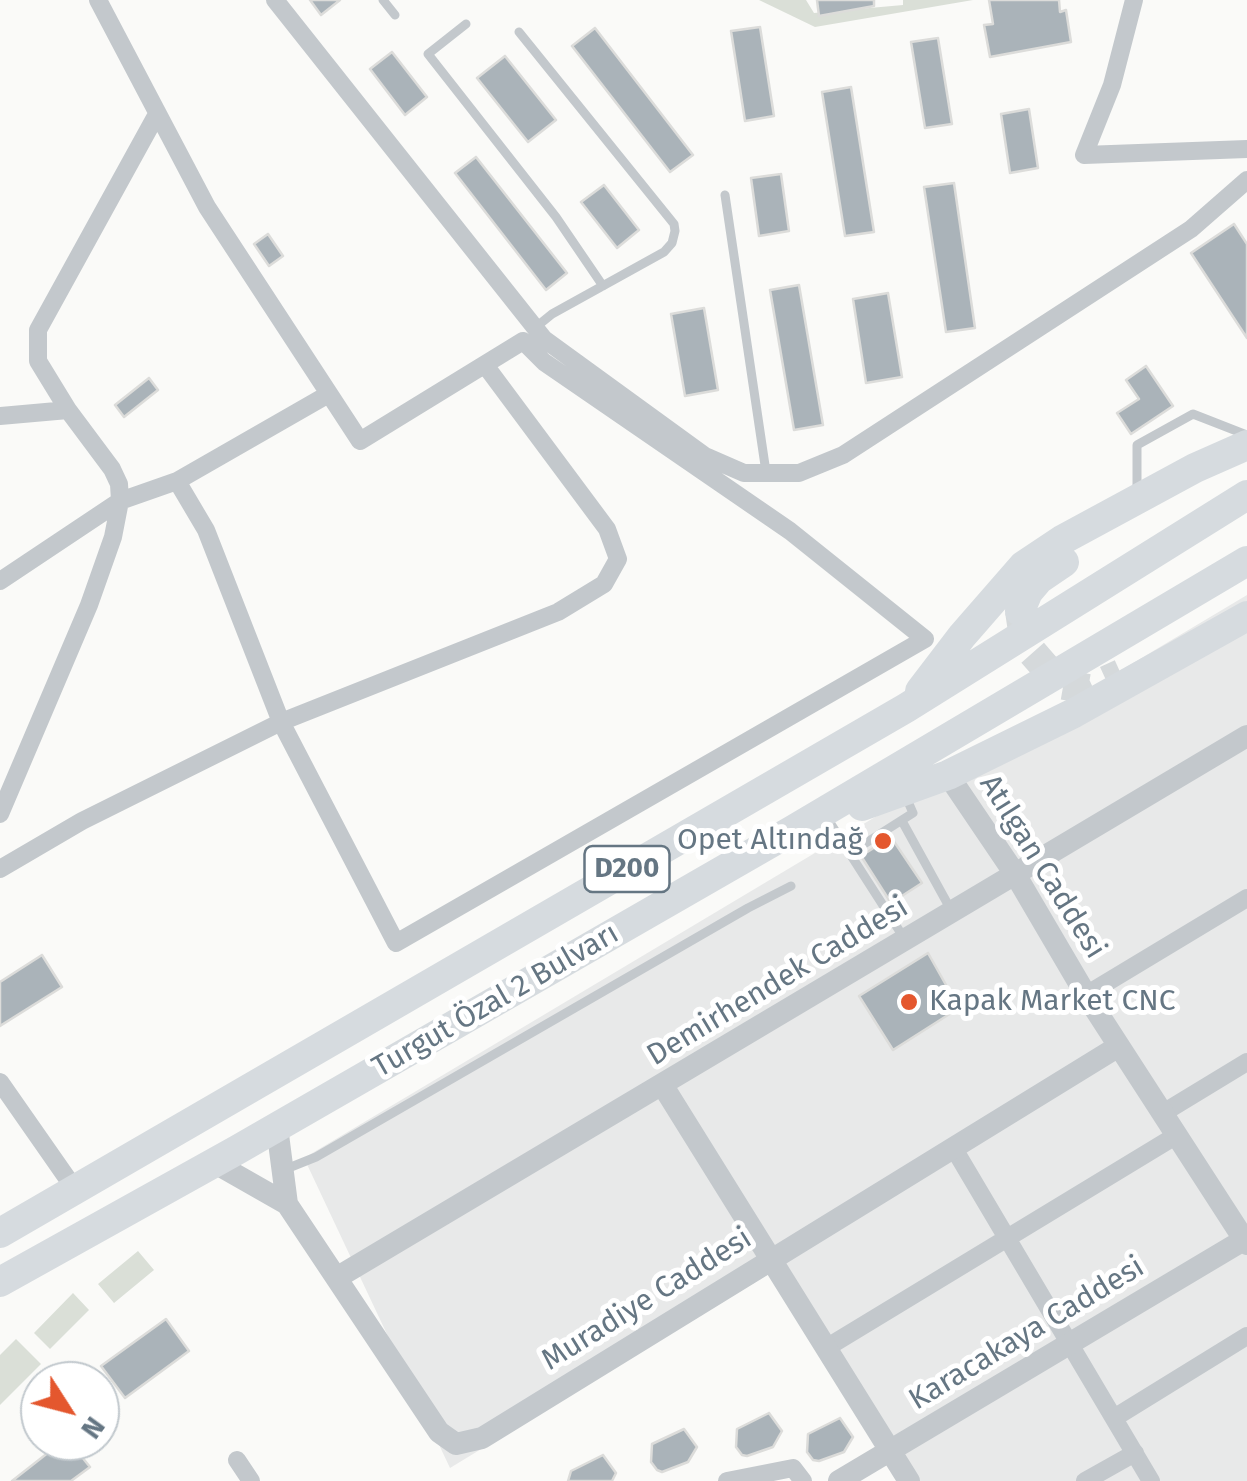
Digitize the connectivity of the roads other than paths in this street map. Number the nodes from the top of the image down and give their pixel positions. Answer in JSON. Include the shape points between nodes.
{"nodes":[{"id":1,"x":98,"y":0,"type":"edge"},
{"id":2,"x":275,"y":0,"type":"edge"},
{"id":3,"x":383,"y":0,"type":"edge"},
{"id":4,"x":1134,"y":0,"type":"edge"},
{"id":5,"x":394,"y":15,"type":"dead end"},
{"id":6,"x":466,"y":24,"type":"dead end"},
{"id":7,"x":519,"y":32,"type":"dead end"},
{"id":8,"x":158,"y":114,"type":"junction"},
{"id":9,"x":1246,"y":145,"type":"edge"},
{"id":10,"x":1247,"y":180,"type":"edge"},
{"id":11,"x":725,"y":195,"type":"dead end"},
{"id":12,"x":603,"y":286,"type":"junction"},
{"id":13,"x":534,"y":328,"type":"junction"},
{"id":14,"x":484,"y":365,"type":"junction"},
{"id":15,"x":327,"y":395,"type":"junction"},
{"id":16,"x":68,"y":410,"type":"junction"},
{"id":17,"x":0,"y":416,"type":"edge"},
{"id":18,"x":1247,"y":435,"type":"edge"},
{"id":19,"x":1247,"y":445,"type":"edge"},
{"id":20,"x":1247,"y":463,"type":"edge"},
{"id":21,"x":766,"y":475,"type":"junction"},
{"id":22,"x":176,"y":481,"type":"junction"},
{"id":23,"x":1247,"y":495,"type":"edge"},
{"id":24,"x":1136,"y":500,"type":"junction"},
{"id":25,"x":120,"y":502,"type":"junction"},
{"id":26,"x":1247,"y":561,"type":"edge"},
{"id":27,"x":0,"y":580,"type":"edge"},
{"id":28,"x":1247,"y":597,"type":"edge"},
{"id":29,"x":1020,"y":611,"type":"dead end"},
{"id":30,"x":1247,"y":616,"type":"edge"},
{"id":31,"x":1123,"y":673,"type":"tunnel mouth"},
{"id":32,"x":906,"y":708,"type":"junction"},
{"id":33,"x":281,"y":722,"type":"junction"},
{"id":34,"x":1247,"y":736,"type":"edge"},
{"id":35,"x":948,"y":774,"type":"junction"},
{"id":36,"x":902,"y":806,"type":"junction"},
{"id":37,"x":0,"y":814,"type":"edge"},
{"id":38,"x":828,"y":818,"type":"junction"},
{"id":39,"x":793,"y":830,"type":"junction"},
{"id":40,"x":850,"y":853,"type":"junction"},
{"id":41,"x":0,"y":869,"type":"edge"},
{"id":42,"x":1015,"y":874,"type":"junction"},
{"id":43,"x":791,"y":886,"type":"dead end"},
{"id":44,"x":1247,"y":898,"type":"edge"},
{"id":45,"x":952,"y":912,"type":"junction"},
{"id":46,"x":906,"y":940,"type":"junction"},
{"id":47,"x":1086,"y":995,"type":"junction"},
{"id":48,"x":1119,"y":1046,"type":"junction"},
{"id":49,"x":1247,"y":1062,"type":"edge"},
{"id":50,"x":0,"y":1082,"type":"edge"},
{"id":51,"x":663,"y":1086,"type":"junction"},
{"id":52,"x":1163,"y":1114,"type":"junction"},
{"id":53,"x":277,"y":1128,"type":"junction"},
{"id":54,"x":1177,"y":1135,"type":"junction"},
{"id":55,"x":953,"y":1146,"type":"junction"},
{"id":56,"x":215,"y":1162,"type":"junction"},
{"id":57,"x":284,"y":1170,"type":"junction"},
{"id":58,"x":74,"y":1188,"type":"junction"},
{"id":59,"x":287,"y":1204,"type":"junction"},
{"id":60,"x":0,"y":1233,"type":"edge"},
{"id":61,"x":1007,"y":1238,"type":"junction"},
{"id":62,"x":1246,"y":1240,"type":"edge"},
{"id":63,"x":770,"y":1258,"type":"junction"},
{"id":64,"x":338,"y":1276,"type":"junction"},
{"id":65,"x":0,"y":1282,"type":"edge"},
{"id":66,"x":1247,"y":1336,"type":"edge"},
{"id":67,"x":1069,"y":1344,"type":"junction"},
{"id":68,"x":826,"y":1348,"type":"junction"},
{"id":69,"x":1114,"y":1418,"type":"junction"},
{"id":70,"x":890,"y":1450,"type":"junction"},
{"id":71,"x":1135,"y":1453,"type":"junction"},
{"id":72,"x":237,"y":1460,"type":"dead end"},
{"id":73,"x":251,"y":1481,"type":"edge"},
{"id":74,"x":727,"y":1481,"type":"edge"},
{"id":75,"x":802,"y":1481,"type":"edge"},
{"id":76,"x":838,"y":1481,"type":"edge"},
{"id":77,"x":909,"y":1481,"type":"edge"},
{"id":78,"x":1085,"y":1481,"type":"edge"},
{"id":79,"x":1152,"y":1481,"type":"edge"}],
"edges":[{"from":1,"to":8,"type":"street"},
{"from":2,"to":13,"type":"street"},
{"from":3,"to":5,"type":"lane"},
{"from":4,"to":9,"type":"street","via":[[1112,85],[1084,154]]},
{"from":6,"to":12,"type":"lane","via":[[428,54]]},
{"from":7,"to":12,"type":"lane","via":[[674,224],[669,248]]},
{"from":8,"to":15,"type":"street","via":[[207,208]]},
{"from":8,"to":16,"type":"street","via":[[38,330],[38,361]]},
{"from":10,"to":21,"type":"street","via":[[1178,238],[843,454],[798,473]]},
{"from":11,"to":21,"type":"lane"},
{"from":12,"to":13,"type":"lane"},
{"from":13,"to":21,"type":"street","via":[[705,456]]},
{"from":14,"to":15,"type":"street","via":[[360,441]]},
{"from":14,"to":33,"type":"street","via":[[607,529],[618,559],[604,584],[558,612]]},
{"from":14,"to":33,"type":"street","via":[[524,341],[544,362],[790,531],[925,639],[396,944]]},
{"from":15,"to":22,"type":"street"},
{"from":16,"to":17,"type":"street"},
{"from":16,"to":25,"type":"street","via":[[112,469]]},
{"from":18,"to":24,"type":"lane","via":[[1194,414],[1137,445]]},
{"from":19,"to":24,"type":"highway","name":"Turgut Özal 2 Bulvarı"},
{"from":20,"to":29,"type":"highway","via":[[1055,566],[1028,592]]},
{"from":22,"to":25,"type":"street"},
{"from":22,"to":33,"type":"street","via":[[206,530]]},
{"from":23,"to":32,"type":"highway","name":"Turgut Özal 2 Bulvarı","number":"D200"},
{"from":24,"to":32,"type":"highway","name":"Turgut Özal 2 Bulvarı","via":[[1023,566]]},
{"from":25,"to":27,"type":"street"},
{"from":25,"to":37,"type":"street","via":[[89,606]]},
{"from":26,"to":39,"type":"highway","name":"Turgut Özal 2 Bulvarı"},
{"from":28,"to":31,"type":"highway"},
{"from":30,"to":35,"type":"highway"},
{"from":32,"to":58,"type":"highway","name":"Turgut Özal 2 Bulvarı","number":"D200"},
{"from":33,"to":41,"type":"street"},
{"from":34,"to":42,"type":"street","name":"Demirhendek Caddesi"},
{"from":35,"to":36,"type":"highway"},
{"from":35,"to":42,"type":"street","name":"Atılgan Caddesi"},
{"from":36,"to":38,"type":"highway"},
{"from":36,"to":40,"type":"lane"},
{"from":36,"to":45,"type":"lane"},
{"from":38,"to":39,"type":"highway"},
{"from":38,"to":40,"type":"lane"},
{"from":39,"to":53,"type":"highway","name":"Turgut Özal 2 Bulvarı"},
{"from":40,"to":46,"type":"lane"},
{"from":42,"to":45,"type":"street","name":"Demirhendek Caddesi"},
{"from":42,"to":47,"type":"street","name":"Atılgan Caddesi"},
{"from":43,"to":57,"type":"lane"},
{"from":44,"to":47,"type":"street"},
{"from":45,"to":46,"type":"street","name":"Demirhendek Caddesi"},
{"from":46,"to":51,"type":"street","name":"Demirhendek Caddesi"},
{"from":47,"to":48,"type":"street","name":"Atılgan Caddesi"},
{"from":48,"to":52,"type":"street","name":"Atılgan Caddesi"},
{"from":48,"to":55,"type":"street","name":"Muradiye Caddesi"},
{"from":49,"to":52,"type":"street"},
{"from":50,"to":58,"type":"street"},
{"from":51,"to":63,"type":"street"},
{"from":51,"to":64,"type":"street","name":"Demirhendek Caddesi"},
{"from":52,"to":54,"type":"street","name":"Atılgan Caddesi"},
{"from":53,"to":56,"type":"highway","name":"Turgut Özal 2 Bulvarı"},
{"from":53,"to":57,"type":"street"},
{"from":54,"to":61,"type":"street"},
{"from":54,"to":62,"type":"street","name":"Atılgan Caddesi"},
{"from":55,"to":61,"type":"street"},
{"from":55,"to":63,"type":"street","name":"Muradiye Caddesi"},
{"from":56,"to":59,"type":"street"},
{"from":56,"to":65,"type":"highway","name":"Turgut Özal 2 Bulvarı"},
{"from":57,"to":59,"type":"street"},
{"from":58,"to":60,"type":"highway","name":"Turgut Özal 2 Bulvarı","number":"D200"},
{"from":59,"to":64,"type":"street","name":"Muradiye Caddesi"},
{"from":61,"to":67,"type":"street"},
{"from":61,"to":68,"type":"street"},
{"from":62,"to":67,"type":"street","name":"Karacakaya Caddesi"},
{"from":63,"to":64,"type":"street","name":"Muradiye Caddesi","via":[[482,1438],[456,1444],[440,1432]]},
{"from":63,"to":68,"type":"street"},
{"from":66,"to":69,"type":"street"},
{"from":67,"to":69,"type":"street"},
{"from":67,"to":70,"type":"street","name":"Karacakaya Caddesi"},
{"from":68,"to":70,"type":"street"},
{"from":69,"to":71,"type":"street"},
{"from":70,"to":76,"type":"street","name":"Karacakaya Caddesi"},
{"from":70,"to":77,"type":"street"},
{"from":71,"to":78,"type":"street"},
{"from":71,"to":79,"type":"street"},
{"from":72,"to":73,"type":"street"},
{"from":74,"to":75,"type":"street","via":[[793,1468]]}]}
